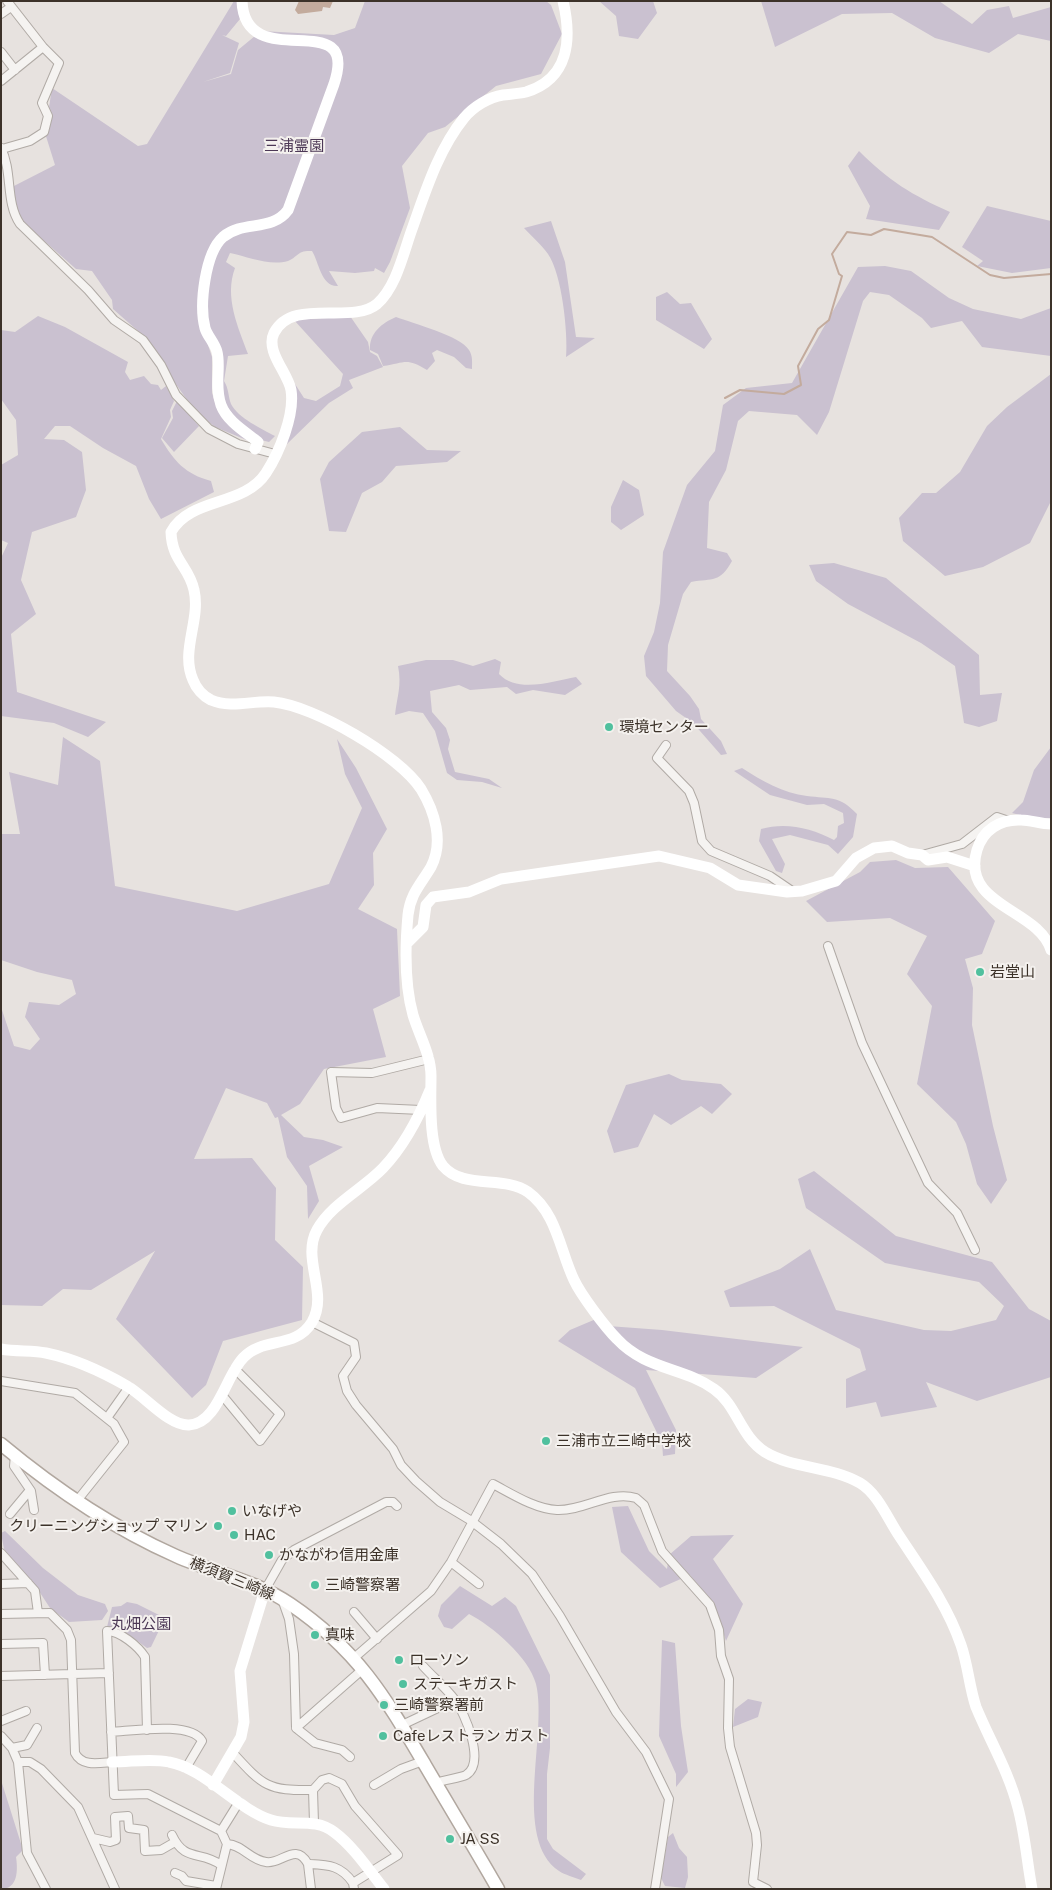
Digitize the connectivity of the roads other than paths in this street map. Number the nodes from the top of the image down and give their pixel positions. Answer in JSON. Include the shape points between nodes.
{"nodes":[{"id":1,"x":242,"y":1,"type":"edge"},
{"id":2,"x":563,"y":1,"type":"edge"},
{"id":3,"x":9,"y":4,"type":"edge"},
{"id":4,"x":1,"y":14,"type":"edge"},
{"id":5,"x":43,"y":48,"type":"junction"},
{"id":6,"x":1,"y":52,"type":"edge"},
{"id":7,"x":15,"y":70,"type":"junction"},
{"id":8,"x":1,"y":81,"type":"edge"},
{"id":9,"x":2,"y":148,"type":"edge"},
{"id":10,"x":255,"y":449,"type":"junction"},
{"id":11,"x":275,"y":454,"type":"junction"},
{"id":12,"x":666,"y":744,"type":"dead end"},
{"id":13,"x":1009,"y":821,"type":"junction"},
{"id":14,"x":1051,"y":824,"type":"edge"},
{"id":15,"x":922,"y":854,"type":"junction"},
{"id":16,"x":975,"y":866,"type":"junction"},
{"id":17,"x":794,"y":892,"type":"junction"},
{"id":18,"x":407,"y":942,"type":"junction"},
{"id":19,"x":828,"y":946,"type":"dead end"},
{"id":20,"x":1051,"y":950,"type":"edge"},
{"id":21,"x":429,"y":1059,"type":"junction"},
{"id":22,"x":430,"y":1089,"type":"junction"},
{"id":23,"x":421,"y":1110,"type":"junction"},
{"id":24,"x":975,"y":1250,"type":"dead end"},
{"id":25,"x":312,"y":1322,"type":"junction"},
{"id":26,"x":1,"y":1349,"type":"edge"},
{"id":27,"x":235,"y":1369,"type":"junction"},
{"id":28,"x":1,"y":1381,"type":"edge"},
{"id":29,"x":129,"y":1387,"type":"junction"},
{"id":30,"x":222,"y":1395,"type":"junction"},
{"id":31,"x":107,"y":1418,"type":"junction"},
{"id":32,"x":1,"y":1444,"type":"edge"},
{"id":33,"x":15,"y":1455,"type":"junction"},
{"id":34,"x":30,"y":1490,"type":"junction"},
{"id":35,"x":76,"y":1502,"type":"junction"},
{"id":36,"x":397,"y":1506,"type":"dead end"},
{"id":37,"x":34,"y":1510,"type":"dead end"},
{"id":38,"x":10,"y":1514,"type":"dead end"},
{"id":39,"x":474,"y":1523,"type":"junction"},
{"id":40,"x":1,"y":1553,"type":"edge"},
{"id":41,"x":451,"y":1562,"type":"junction"},
{"id":42,"x":28,"y":1583,"type":"junction"},
{"id":43,"x":1,"y":1584,"type":"edge"},
{"id":44,"x":479,"y":1584,"type":"dead end"},
{"id":45,"x":265,"y":1590,"type":"junction"},
{"id":46,"x":282,"y":1599,"type":"junction"},
{"id":47,"x":354,"y":1612,"type":"dead end"},
{"id":48,"x":38,"y":1613,"type":"junction"},
{"id":49,"x":1,"y":1614,"type":"edge"},
{"id":50,"x":377,"y":1639,"type":"junction"},
{"id":51,"x":1,"y":1644,"type":"edge"},
{"id":52,"x":354,"y":1658,"type":"junction"},
{"id":53,"x":423,"y":1666,"type":"dead end"},
{"id":54,"x":363,"y":1669,"type":"junction"},
{"id":55,"x":109,"y":1673,"type":"junction"},
{"id":56,"x":72,"y":1674,"type":"junction"},
{"id":57,"x":45,"y":1675,"type":"junction"},
{"id":58,"x":1,"y":1676,"type":"edge"},
{"id":59,"x":455,"y":1700,"type":"junction"},
{"id":60,"x":26,"y":1711,"type":"dead end"},
{"id":61,"x":1,"y":1721,"type":"edge"},
{"id":62,"x":402,"y":1724,"type":"junction"},
{"id":63,"x":37,"y":1728,"type":"dead end"},
{"id":64,"x":296,"y":1728,"type":"junction"},
{"id":65,"x":147,"y":1730,"type":"junction"},
{"id":66,"x":111,"y":1732,"type":"junction"},
{"id":67,"x":1,"y":1736,"type":"edge"},
{"id":68,"x":12,"y":1748,"type":"junction"},
{"id":69,"x":233,"y":1753,"type":"junction"},
{"id":70,"x":350,"y":1757,"type":"dead end"},
{"id":71,"x":423,"y":1761,"type":"junction"},
{"id":72,"x":18,"y":1762,"type":"junction"},
{"id":73,"x":112,"y":1762,"type":"junction"},
{"id":74,"x":186,"y":1768,"type":"junction"},
{"id":75,"x":436,"y":1783,"type":"junction"},
{"id":76,"x":213,"y":1785,"type":"junction"},
{"id":77,"x":374,"y":1785,"type":"dead end"},
{"id":78,"x":313,"y":1790,"type":"junction"},
{"id":79,"x":239,"y":1802,"type":"junction"},
{"id":80,"x":314,"y":1823,"type":"junction"},
{"id":81,"x":220,"y":1831,"type":"junction"},
{"id":82,"x":93,"y":1838,"type":"junction"},
{"id":83,"x":227,"y":1844,"type":"junction"},
{"id":84,"x":308,"y":1864,"type":"junction"},
{"id":85,"x":221,"y":1865,"type":"junction"},
{"id":86,"x":370,"y":1872,"type":"junction"},
{"id":87,"x":176,"y":1873,"type":"dead end"},
{"id":88,"x":353,"y":1886,"type":"edge"},
{"id":89,"x":216,"y":1887,"type":"edge"},
{"id":90,"x":46,"y":1889,"type":"edge"},
{"id":91,"x":116,"y":1889,"type":"edge"},
{"id":92,"x":311,"y":1889,"type":"edge"},
{"id":93,"x":384,"y":1889,"type":"edge"},
{"id":94,"x":498,"y":1889,"type":"edge"},
{"id":95,"x":655,"y":1889,"type":"edge"},
{"id":96,"x":767,"y":1889,"type":"edge"},
{"id":97,"x":1032,"y":1889,"type":"edge"}],
"edges":[{"from":1,"to":10,"type":"street","via":[[246,21],[257,34],[268,38],[322,42],[332,50],[338,66],[288,210],[278,221],[225,236],[214,248],[209,261],[203,319],[217,352],[216,380],[221,405],[230,420],[258,442]]},
{"from":2,"to":11,"type":"street","via":[[569,25],[566,52],[558,69],[534,89],[492,98],[465,117],[444,149],[385,295],[368,309],[298,315],[274,333],[275,353],[291,388],[292,398],[285,433]]},
{"from":3,"to":4,"type":"street"},
{"from":3,"to":5,"type":"street"},
{"from":5,"to":7,"type":"street"},
{"from":5,"to":9,"type":"street","via":[[59,63],[42,103],[48,124],[44,132],[30,141]]},
{"from":6,"to":7,"type":"street"},
{"from":7,"to":8,"type":"street"},
{"from":9,"to":10,"type":"street","via":[[14,215],[20,224],[114,320],[143,340],[162,365],[176,395],[209,429]]},
{"from":10,"to":11,"type":"street"},
{"from":11,"to":18,"type":"street","via":[[265,474],[247,490],[182,517],[171,532],[174,555],[194,590],[193,633],[188,652],[194,684],[206,698],[236,704],[274,702],[325,718],[386,756],[414,781],[432,812],[438,847],[434,862],[413,893],[408,913]]},
{"from":12,"to":17,"type":"street","via":[[657,758],[689,791],[702,841],[711,851],[770,876]]},
{"from":13,"to":14,"type":"street"},
{"from":13,"to":15,"type":"street","via":[[998,816],[962,844]]},
{"from":13,"to":16,"type":"street","via":[[993,827],[982,838],[976,851]]},
{"from":15,"to":16,"type":"street","via":[[925,860],[947,857]]},
{"from":15,"to":17,"type":"street","via":[[908,854],[892,846],[874,848],[856,858],[836,881]]},
{"from":16,"to":20,"type":"street","via":[[991,898],[1036,927]]},
{"from":17,"to":18,"type":"street","via":[[738,885],[710,868],[675,858],[635,859],[501,879],[469,892],[433,897],[426,905],[423,928]]},
{"from":18,"to":21,"type":"street","via":[[409,996]]},
{"from":19,"to":24,"type":"street","via":[[862,1043],[928,1183],[957,1213]]},
{"from":21,"to":22,"type":"street"},
{"from":21,"to":23,"type":"street","via":[[372,1073],[332,1072],[336,1108],[341,1118],[377,1108]]},
{"from":22,"to":23,"type":"street"},
{"from":22,"to":97,"type":"street","via":[[433,1136],[444,1166],[462,1177],[527,1190],[554,1225],[580,1291],[619,1341],[653,1364],[713,1388],[729,1403],[752,1442],[765,1452],[782,1460],[845,1476],[863,1485],[878,1502],[949,1615],[962,1648],[973,1699],[1005,1769],[1019,1809]]},
{"from":23,"to":25,"type":"street","via":[[384,1167],[318,1228],[312,1242],[318,1301]]},
{"from":25,"to":27,"type":"street","via":[[295,1338],[253,1350]]},
{"from":25,"to":39,"type":"street","via":[[354,1343],[356,1357],[344,1372],[343,1381],[356,1405],[401,1465],[440,1502]]},
{"from":26,"to":29,"type":"street","via":[[64,1358]]},
{"from":27,"to":30,"type":"street"},
{"from":27,"to":30,"type":"street","via":[[280,1414],[260,1441]]},
{"from":28,"to":31,"type":"street","via":[[75,1393]]},
{"from":29,"to":30,"type":"street","via":[[174,1422],[187,1425],[197,1424],[206,1418]]},
{"from":29,"to":31,"type":"street"},
{"from":31,"to":35,"type":"street","via":[[124,1442]]},
{"from":32,"to":33,"type":"main road","name":"横須賀三崎線"},
{"from":33,"to":34,"type":"street","via":[[14,1466]]},
{"from":33,"to":35,"type":"main road","name":"横須賀三崎線"},
{"from":34,"to":37,"type":"street"},
{"from":34,"to":38,"type":"street"},
{"from":35,"to":45,"type":"main road","name":"横須賀三崎線","via":[[150,1544]]},
{"from":36,"to":45,"type":"street","via":[[386,1502],[294,1550],[282,1560]]},
{"from":39,"to":41,"type":"street"},
{"from":39,"to":95,"type":"street","via":[[532,1574],[616,1712],[646,1752],[664,1786],[669,1799]]},
{"from":39,"to":96,"type":"street","via":[[493,1484],[530,1502],[558,1510],[625,1496],[636,1498],[644,1505],[662,1551],[710,1605],[719,1630],[721,1656],[729,1679],[730,1747],[756,1833],[753,1882]]},
{"from":40,"to":42,"type":"street"},
{"from":41,"to":44,"type":"street"},
{"from":41,"to":50,"type":"street","via":[[431,1591]]},
{"from":42,"to":43,"type":"street"},
{"from":42,"to":48,"type":"street","via":[[37,1596]]},
{"from":45,"to":46,"type":"main road","name":"横須賀三崎線"},
{"from":45,"to":69,"type":"street","via":[[240,1671],[244,1722]]},
{"from":46,"to":52,"type":"main road","name":"横須賀三崎線"},
{"from":46,"to":64,"type":"street","via":[[289,1619],[294,1654]]},
{"from":47,"to":50,"type":"street"},
{"from":48,"to":49,"type":"street"},
{"from":48,"to":56,"type":"street","via":[[50,1613],[69,1633]]},
{"from":50,"to":52,"type":"street"},
{"from":51,"to":57,"type":"street","via":[[43,1643]]},
{"from":52,"to":54,"type":"main road","name":"横須賀三崎線"},
{"from":53,"to":59,"type":"street"},
{"from":54,"to":62,"type":"main road","name":"横須賀三崎線"},
{"from":54,"to":64,"type":"street"},
{"from":55,"to":56,"type":"street"},
{"from":55,"to":65,"type":"street","via":[[107,1631],[114,1631],[145,1657]]},
{"from":55,"to":66,"type":"street"},
{"from":56,"to":57,"type":"street"},
{"from":56,"to":73,"type":"street","via":[[74,1748],[77,1756],[86,1763]]},
{"from":57,"to":58,"type":"street"},
{"from":59,"to":62,"type":"street"},
{"from":59,"to":75,"type":"street","via":[[466,1717],[474,1764],[466,1775]]},
{"from":60,"to":61,"type":"street"},
{"from":62,"to":71,"type":"main road","name":"横須賀三崎線"},
{"from":63,"to":68,"type":"street","via":[[27,1745]]},
{"from":64,"to":70,"type":"street","via":[[315,1743],[342,1750]]},
{"from":65,"to":66,"type":"street"},
{"from":65,"to":74,"type":"street","via":[[186,1730],[201,1738],[201,1745]]},
{"from":66,"to":73,"type":"street"},
{"from":67,"to":68,"type":"street"},
{"from":68,"to":72,"type":"street"},
{"from":69,"to":76,"type":"street"},
{"from":69,"to":78,"type":"street","via":[[262,1783],[283,1791]]},
{"from":71,"to":75,"type":"main road","name":"横須賀三崎線"},
{"from":71,"to":77,"type":"street"},
{"from":72,"to":82,"type":"street","via":[[35,1765],[62,1788],[78,1807]]},
{"from":72,"to":90,"type":"street","via":[[27,1853]]},
{"from":73,"to":74,"type":"street","via":[[160,1761]]},
{"from":73,"to":81,"type":"street","via":[[114,1796],[148,1794]]},
{"from":74,"to":76,"type":"street"},
{"from":75,"to":94,"type":"main road","name":"横須賀三崎線"},
{"from":76,"to":79,"type":"street"},
{"from":78,"to":80,"type":"street"},
{"from":78,"to":86,"type":"street","via":[[322,1780],[329,1778],[342,1784],[355,1806],[398,1855]]},
{"from":79,"to":80,"type":"street","via":[[271,1820]]},
{"from":79,"to":81,"type":"street"},
{"from":80,"to":86,"type":"street","via":[[337,1835]]},
{"from":81,"to":83,"type":"street"},
{"from":82,"to":85,"type":"street","via":[[110,1842],[116,1840],[115,1817],[128,1816],[129,1828],[144,1830],[145,1851],[161,1850],[173,1838],[186,1854]]},
{"from":82,"to":91,"type":"street"},
{"from":83,"to":84,"type":"street","via":[[236,1844],[251,1857],[265,1862],[291,1854],[301,1856]]},
{"from":83,"to":85,"type":"street"},
{"from":84,"to":88,"type":"street","via":[[336,1867],[345,1872]]},
{"from":84,"to":92,"type":"street"},
{"from":85,"to":89,"type":"street"},
{"from":86,"to":88,"type":"street"},
{"from":86,"to":93,"type":"street"},
{"from":87,"to":89,"type":"street","via":[[186,1881]]}]}
